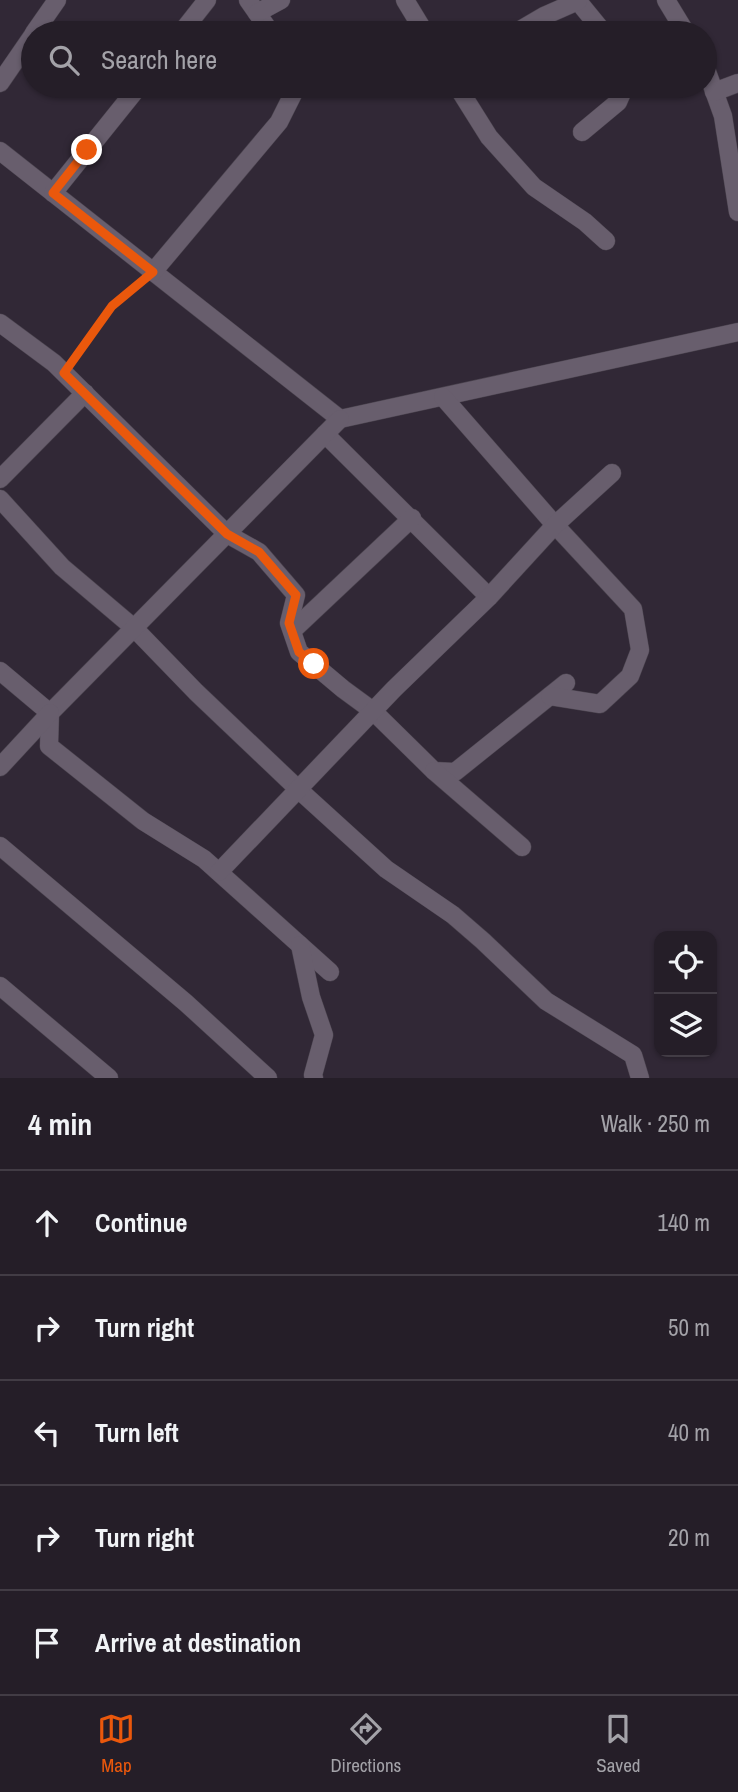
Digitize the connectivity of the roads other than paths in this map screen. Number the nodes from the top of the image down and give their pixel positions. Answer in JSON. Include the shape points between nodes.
{"nodes":[{"id":1,"x":57,"y":0,"type":"edge"},
{"id":2,"x":207,"y":0,"type":"edge"},
{"id":3,"x":281,"y":0,"type":"edge"},
{"id":4,"x":405,"y":0,"type":"edge"},
{"id":5,"x":578,"y":0,"type":"edge"},
{"id":6,"x":666,"y":0,"type":"edge"},
{"id":7,"x":252,"y":6,"type":"edge"},
{"id":8,"x":43,"y":21,"type":"edge"},
{"id":9,"x":190,"y":21,"type":"edge"},
{"id":10,"x":263,"y":21,"type":"edge"},
{"id":11,"x":418,"y":21,"type":"edge"},
{"id":12,"x":535,"y":21,"type":"edge"},
{"id":13,"x":595,"y":21,"type":"edge"},
{"id":14,"x":679,"y":21,"type":"edge"},
{"id":15,"x":21,"y":53,"type":"edge"},
{"id":16,"x":0,"y":83,"type":"edge"},
{"id":17,"x":738,"y":83,"type":"edge"},
{"id":18,"x":717,"y":91,"type":"edge"},
{"id":19,"x":129,"y":98,"type":"edge"},
{"id":20,"x":291,"y":98,"type":"edge"},
{"id":21,"x":465,"y":98,"type":"edge"},
{"id":22,"x":620,"y":98,"type":"edge"},
{"id":23,"x":716,"y":98,"type":"edge"},
{"id":24,"x":582,"y":132,"type":"dead end"},
{"id":25,"x":0,"y":151,"type":"edge"},
{"id":26,"x":21,"y":168,"type":"junction"},
{"id":27,"x":0,"y":174,"type":"edge"},
{"id":28,"x":53,"y":193,"type":"junction"},
{"id":29,"x":738,"y":212,"type":"edge"},
{"id":30,"x":607,"y":242,"type":"dead end"},
{"id":31,"x":153,"y":272,"type":"junction"},
{"id":32,"x":0,"y":323,"type":"edge"},
{"id":33,"x":738,"y":332,"type":"edge"},
{"id":34,"x":85,"y":393,"type":"junction"},
{"id":35,"x":443,"y":397,"type":"junction"},
{"id":36,"x":341,"y":419,"type":"junction"},
{"id":37,"x":325,"y":434,"type":"junction"},
{"id":38,"x":612,"y":473,"type":"dead end"},
{"id":39,"x":0,"y":479,"type":"edge"},
{"id":40,"x":0,"y":499,"type":"edge"},
{"id":41,"x":412,"y":518,"type":"junction"},
{"id":42,"x":555,"y":525,"type":"junction"},
{"id":43,"x":227,"y":534,"type":"junction"},
{"id":44,"x":489,"y":597,"type":"junction"},
{"id":45,"x":134,"y":628,"type":"junction"},
{"id":46,"x":292,"y":631,"type":"junction"},
{"id":47,"x":0,"y":671,"type":"edge"},
{"id":48,"x":566,"y":683,"type":"dead end"},
{"id":49,"x":550,"y":696,"type":"junction"},
{"id":50,"x":373,"y":710,"type":"junction"},
{"id":51,"x":50,"y":713,"type":"junction"},
{"id":52,"x":0,"y":766,"type":"edge"},
{"id":53,"x":433,"y":771,"type":"junction"},
{"id":54,"x":298,"y":789,"type":"junction"},
{"id":55,"x":0,"y":846,"type":"edge"},
{"id":56,"x":522,"y":847,"type":"dead end"},
{"id":57,"x":219,"y":872,"type":"junction"},
{"id":58,"x":300,"y":945,"type":"junction"},
{"id":59,"x":330,"y":972,"type":"dead end"},
{"id":60,"x":0,"y":986,"type":"edge"},
{"id":61,"x":108,"y":1078,"type":"edge"},
{"id":62,"x":268,"y":1078,"type":"edge"},
{"id":63,"x":314,"y":1078,"type":"edge"},
{"id":64,"x":640,"y":1078,"type":"edge"}],
"edges":[{"from":1,"to":8,"type":"street"},
{"from":2,"to":9,"type":"street"},
{"from":3,"to":7,"type":"street"},
{"from":4,"to":11,"type":"street"},
{"from":5,"to":12,"type":"street"},
{"from":5,"to":13,"type":"street"},
{"from":6,"to":14,"type":"street"},
{"from":7,"to":10,"type":"street"},
{"from":15,"to":16,"type":"street"},
{"from":17,"to":18,"type":"street"},
{"from":19,"to":28,"type":"street"},
{"from":20,"to":31,"type":"street","via":[[279,122]]},
{"from":21,"to":30,"type":"street","via":[[489,137],[534,187]]},
{"from":22,"to":24,"type":"street"},
{"from":23,"to":29,"type":"street"},
{"from":25,"to":26,"type":"street"},
{"from":26,"to":27,"type":"street"},
{"from":26,"to":28,"type":"street"},
{"from":28,"to":31,"type":"street"},
{"from":31,"to":36,"type":"street"},
{"from":32,"to":34,"type":"street"},
{"from":33,"to":35,"type":"street"},
{"from":34,"to":39,"type":"street"},
{"from":34,"to":43,"type":"street"},
{"from":35,"to":36,"type":"street"},
{"from":35,"to":42,"type":"street"},
{"from":36,"to":37,"type":"street"},
{"from":37,"to":41,"type":"street"},
{"from":37,"to":43,"type":"street"},
{"from":38,"to":42,"type":"street"},
{"from":40,"to":45,"type":"street","via":[[62,567]]},
{"from":41,"to":44,"type":"street"},
{"from":41,"to":46,"type":"street"},
{"from":42,"to":44,"type":"street"},
{"from":42,"to":49,"type":"street","via":[[633,609],[640,650],[630,676],[600,704]]},
{"from":43,"to":45,"type":"street"},
{"from":43,"to":46,"type":"street","via":[[259,552],[296,595],[289,623]]},
{"from":44,"to":50,"type":"street"},
{"from":45,"to":51,"type":"street"},
{"from":45,"to":54,"type":"street"},
{"from":46,"to":50,"type":"street","via":[[299,652]]},
{"from":47,"to":51,"type":"street"},
{"from":48,"to":49,"type":"street"},
{"from":49,"to":53,"type":"street","via":[[455,772]]},
{"from":50,"to":53,"type":"street"},
{"from":50,"to":54,"type":"street"},
{"from":51,"to":52,"type":"street"},
{"from":51,"to":57,"type":"street","via":[[49,746],[143,821]]},
{"from":53,"to":56,"type":"street"},
{"from":54,"to":57,"type":"street"},
{"from":54,"to":64,"type":"street","via":[[386,869],[463,924],[546,1001],[633,1055]]},
{"from":55,"to":62,"type":"street"},
{"from":57,"to":58,"type":"street"},
{"from":58,"to":59,"type":"street"},
{"from":58,"to":63,"type":"street","via":[[324,1035]]},
{"from":60,"to":61,"type":"street"}]}
